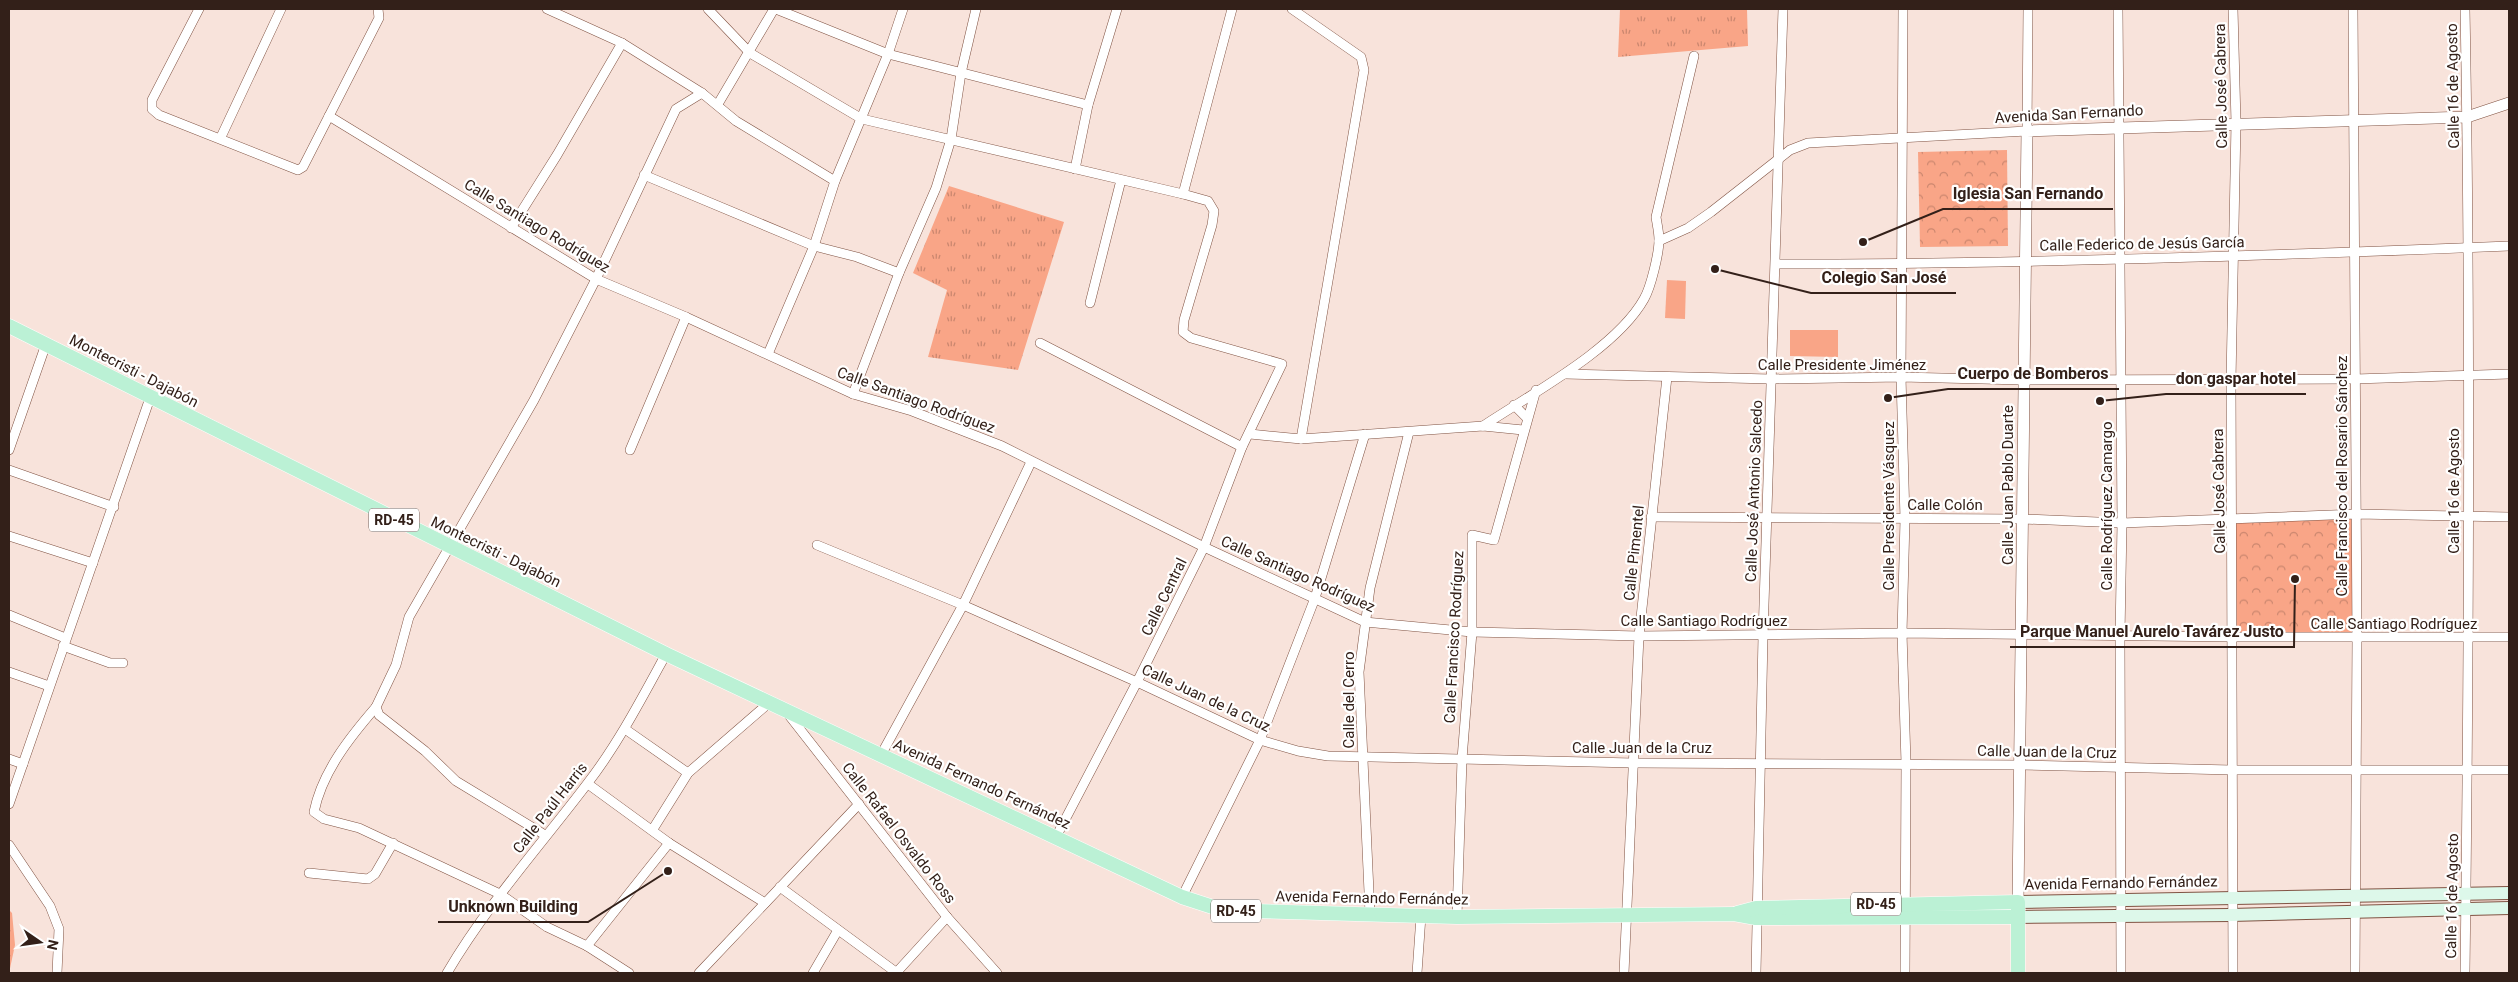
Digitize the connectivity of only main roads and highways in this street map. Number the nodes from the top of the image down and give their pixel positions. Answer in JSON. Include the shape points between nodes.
{"nodes":[{"id":1,"x":9,"y":326,"type":"edge"},
{"id":2,"x":783,"y":708,"type":"joint"},
{"id":3,"x":2509,"y":893,"type":"edge"},
{"id":4,"x":2018,"y":902,"type":"junction"},
{"id":5,"x":2509,"y":908,"type":"edge"},
{"id":6,"x":1756,"y":913,"type":"junction"},
{"id":7,"x":2018,"y":916,"type":"junction"},
{"id":8,"x":2018,"y":973,"type":"edge"}],
"edges":[{"from":1,"to":2,"type":"main road","name":"Montecristi - Dajabón","number":"RD-45","via":[[450,548]]},
{"from":2,"to":6,"type":"main road","name":"Avenida Fernando Fernández","number":"RD-45","via":[[1182,897],[1222,910],[1457,917]]},
{"from":3,"to":4,"type":"main road","name":"Avenida Fernando Fernández","number":"RD-45"},
{"from":4,"to":6,"type":"main road","name":"Avenida Fernando Fernández","number":"RD-45","via":[[1906,903]]},
{"from":4,"to":7,"type":"main road"},
{"from":5,"to":7,"type":"main road","name":"Avenida Fernando Fernández","number":"RD-45"},
{"from":6,"to":7,"type":"main road","name":"Avenida Fernando Fernández","number":"RD-45","via":[[1905,918]]},
{"from":7,"to":8,"type":"main road"}]}
